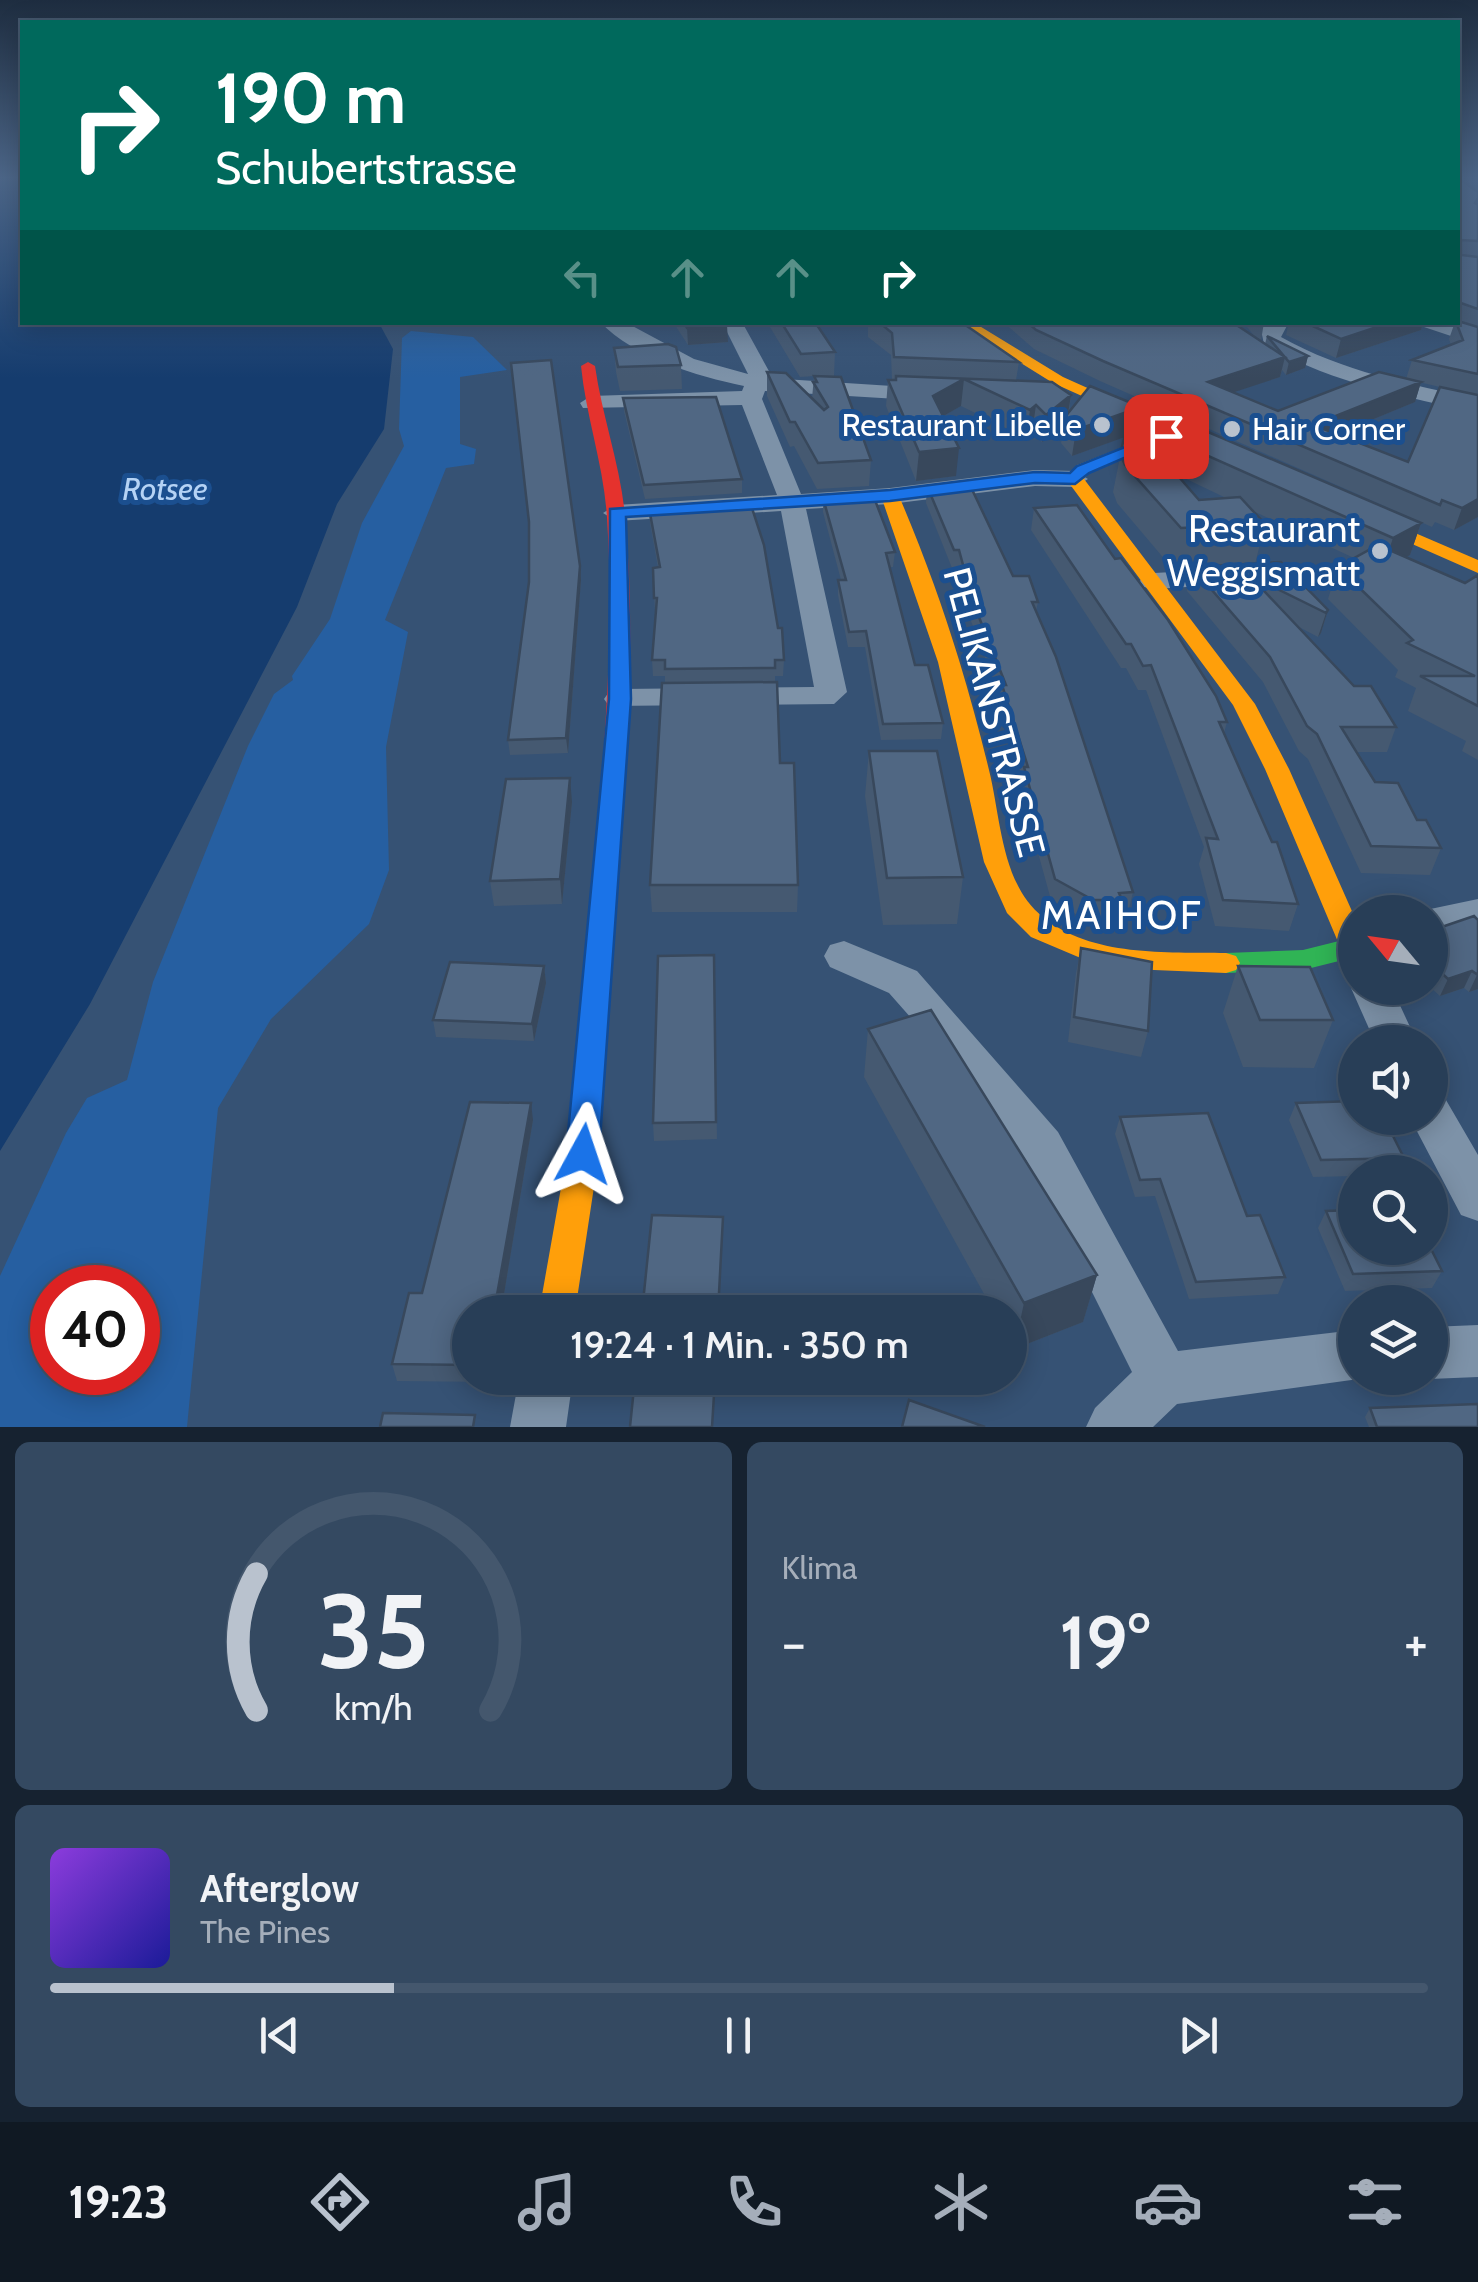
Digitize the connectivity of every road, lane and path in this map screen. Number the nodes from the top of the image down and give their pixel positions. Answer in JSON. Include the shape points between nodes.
{"nodes":[{"id":1,"x":616,"y":325,"type":"edge"},
{"id":2,"x":734,"y":325,"type":"edge"},
{"id":3,"x":967,"y":325,"type":"edge"},
{"id":4,"x":1276,"y":325,"type":"edge"},
{"id":5,"x":1429,"y":325,"type":"edge"},
{"id":6,"x":1478,"y":340,"type":"edge"},
{"id":7,"x":588,"y":366,"type":"dead end"},
{"id":8,"x":754,"y":392,"type":"junction"},
{"id":9,"x":1085,"y":392,"type":"junction"},
{"id":10,"x":962,"y":395,"type":"edge"},
{"id":11,"x":1040,"y":397,"type":"edge"},
{"id":12,"x":591,"y":403,"type":"junction"},
{"id":13,"x":1478,"y":406,"type":"edge"},
{"id":14,"x":1176,"y":432,"type":"junction"},
{"id":15,"x":1256,"y":468,"type":"edge"},
{"id":16,"x":1075,"y":479,"type":"junction"},
{"id":17,"x":890,"y":496,"type":"junction"},
{"id":18,"x":1321,"y":497,"type":"edge"},
{"id":19,"x":792,"y":502,"type":"junction"},
{"id":20,"x":616,"y":512,"type":"junction"},
{"id":21,"x":1478,"y":567,"type":"edge"},
{"id":22,"x":1307,"y":573,"type":"dead end"},
{"id":23,"x":1154,"y":581,"type":"junction"},
{"id":24,"x":620,"y":699,"type":"junction"},
{"id":25,"x":1338,"y":909,"type":"edge"},
{"id":26,"x":1478,"y":912,"type":"edge"},
{"id":27,"x":1448,"y":918,"type":"edge"},
{"id":28,"x":1338,"y":952,"type":"edge"},
{"id":29,"x":844,"y":956,"type":"dead end"},
{"id":30,"x":1442,"y":1135,"type":"edge"},
{"id":31,"x":1478,"y":1200,"type":"edge"},
{"id":32,"x":560,"y":1295,"type":"edge"},
{"id":33,"x":1478,"y":1351,"type":"edge"},
{"id":34,"x":1448,"y":1352,"type":"edge"},
{"id":35,"x":1338,"y":1358,"type":"edge"},
{"id":36,"x":1164,"y":1379,"type":"junction"},
{"id":37,"x":543,"y":1395,"type":"edge"},
{"id":38,"x":538,"y":1427,"type":"edge"},
{"id":39,"x":1114,"y":1427,"type":"edge"}],
"edges":[{"from":1,"to":8,"type":"street"},
{"from":2,"to":8,"type":"street","via":[[759,373]]},
{"from":3,"to":9,"type":"street"},
{"from":4,"to":13,"type":"street","via":[[1271,340],[1302,356],[1368,380]]},
{"from":5,"to":6,"type":"street"},
{"from":7,"to":12,"type":"street"},
{"from":8,"to":10,"type":"street"},
{"from":8,"to":12,"type":"street"},
{"from":8,"to":19,"type":"street"},
{"from":9,"to":11,"type":"street"},
{"from":9,"to":14,"type":"street"},
{"from":12,"to":20,"type":"street"},
{"from":14,"to":15,"type":"street"},
{"from":14,"to":16,"type":"street","via":[[1083,469]]},
{"from":16,"to":17,"type":"street","via":[[980,482]]},
{"from":16,"to":23,"type":"street"},
{"from":17,"to":19,"type":"street"},
{"from":17,"to":28,"type":"street","name":"PELIKANSTRASSE","via":[[927,585],[1002,880],[1020,913],[1047,934],[1084,948],[1201,962],[1300,961]]},
{"from":18,"to":21,"type":"street"},
{"from":19,"to":20,"type":"street"},
{"from":19,"to":24,"type":"street","via":[[831,692]]},
{"from":20,"to":24,"type":"street"},
{"from":22,"to":23,"type":"street"},
{"from":23,"to":25,"type":"street","via":[[1244,704]]},
{"from":24,"to":32,"type":"street","via":[[583,1154]]},
{"from":26,"to":27,"type":"street"},
{"from":29,"to":36,"type":"street","via":[[903,982],[1042,1146]]},
{"from":30,"to":31,"type":"street"},
{"from":33,"to":34,"type":"street"},
{"from":35,"to":36,"type":"street"},
{"from":36,"to":39,"type":"street"},
{"from":37,"to":38,"type":"street"}]}
